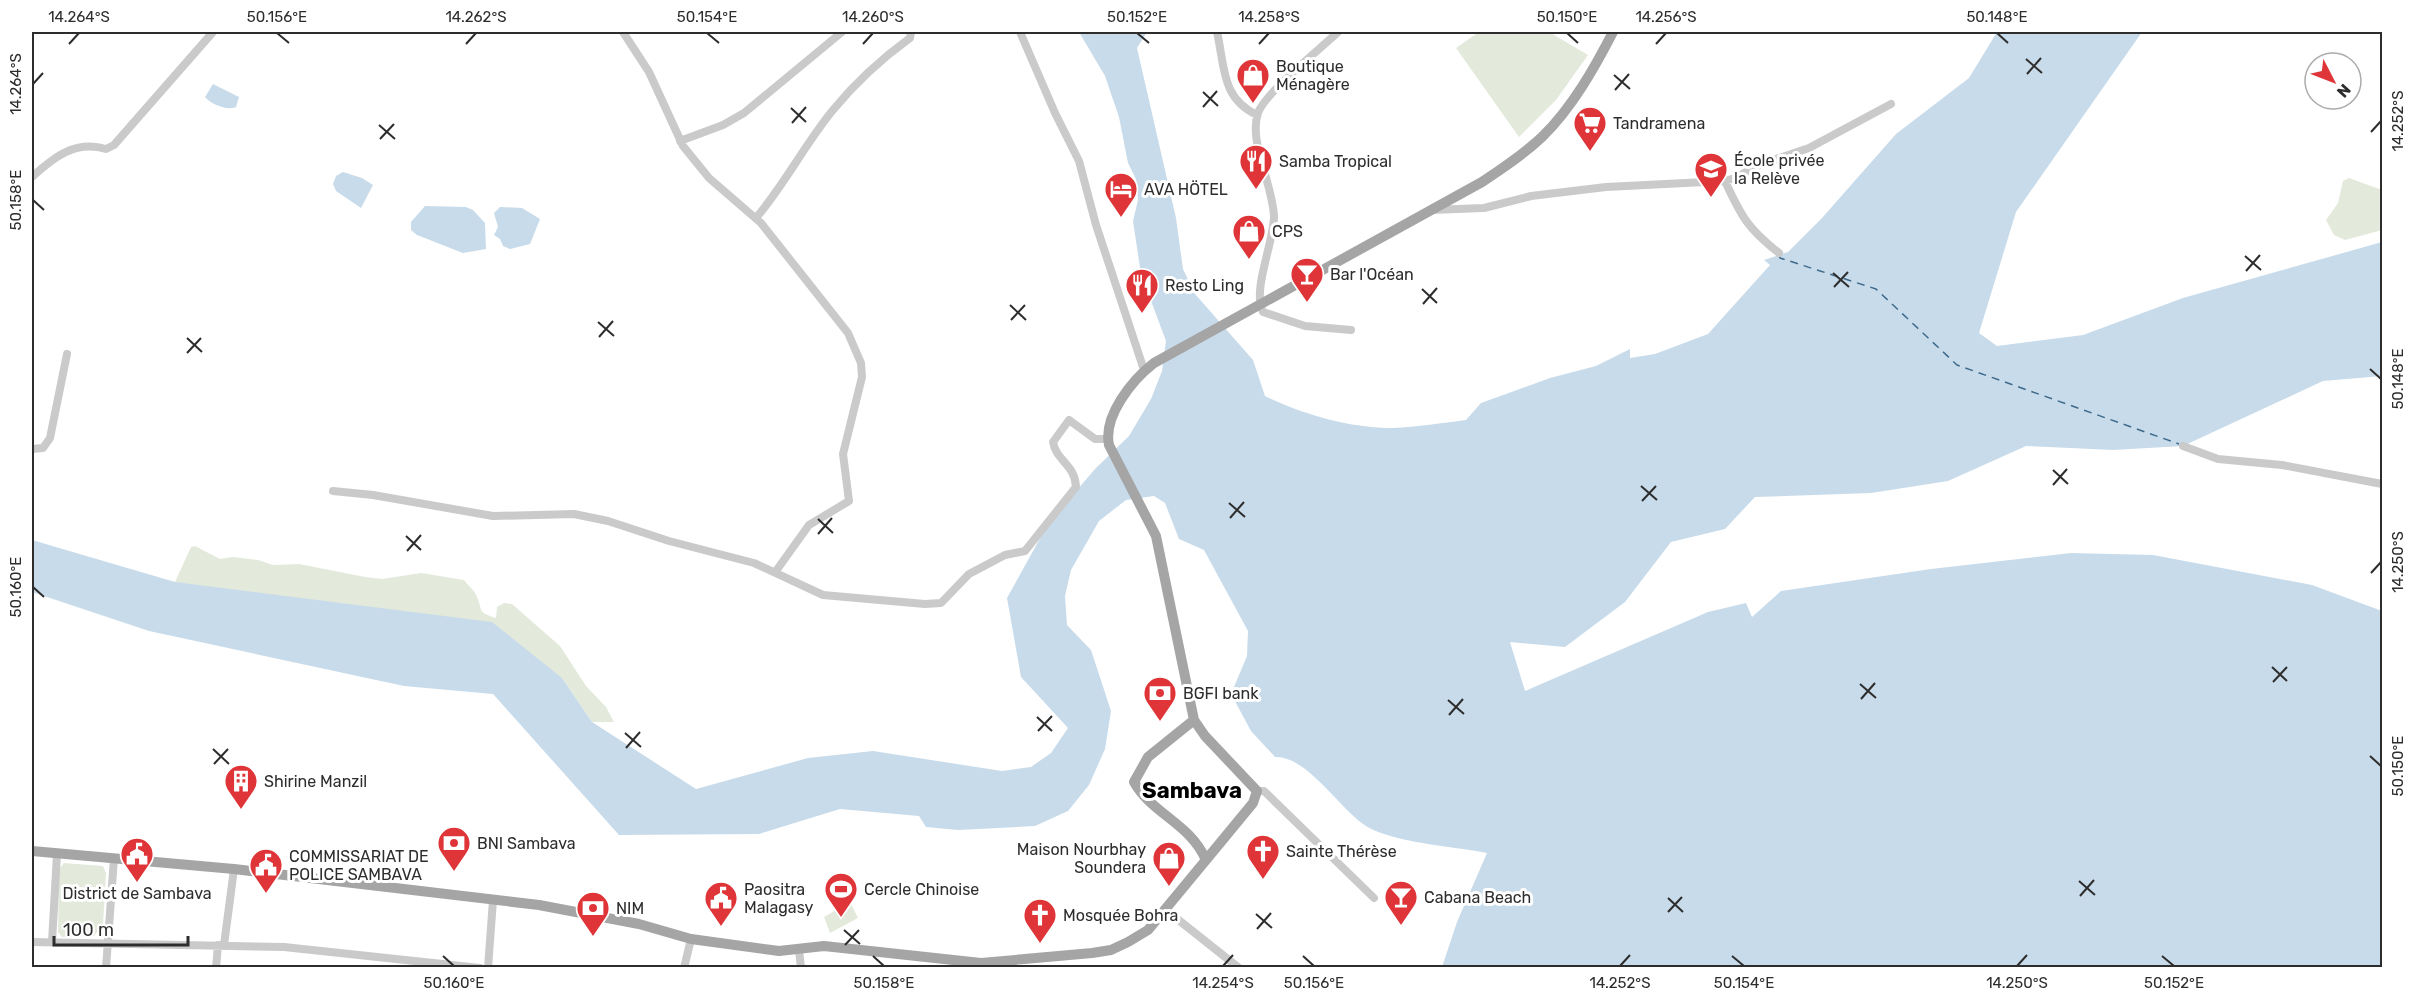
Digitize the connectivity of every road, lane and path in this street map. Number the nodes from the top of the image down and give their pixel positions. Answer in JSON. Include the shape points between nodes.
{"nodes":[{"id":1,"x":213,"y":32,"type":"edge"},
{"id":2,"x":623,"y":32,"type":"edge"},
{"id":3,"x":842,"y":32,"type":"edge"},
{"id":4,"x":911,"y":32,"type":"edge"},
{"id":5,"x":1020,"y":32,"type":"edge"},
{"id":6,"x":1217,"y":32,"type":"edge"},
{"id":7,"x":1338,"y":32,"type":"edge"},
{"id":8,"x":1613,"y":32,"type":"edge"},
{"id":9,"x":1891,"y":104,"type":"dead end"},
{"id":10,"x":1257,"y":115,"type":"junction"},
{"id":11,"x":680,"y":141,"type":"junction"},
{"id":12,"x":32,"y":177,"type":"edge"},
{"id":13,"x":1725,"y":181,"type":"junction"},
{"id":14,"x":1430,"y":210,"type":"junction"},
{"id":15,"x":756,"y":218,"type":"junction"},
{"id":16,"x":1779,"y":253,"type":"dead end"},
{"id":17,"x":1259,"y":305,"type":"junction"},
{"id":18,"x":1351,"y":330,"type":"dead end"},
{"id":19,"x":67,"y":354,"type":"dead end"},
{"id":20,"x":1144,"y":370,"type":"junction"},
{"id":21,"x":1108,"y":442,"type":"junction"},
{"id":22,"x":2183,"y":446,"type":"dead end"},
{"id":23,"x":32,"y":448,"type":"edge"},
{"id":24,"x":2382,"y":484,"type":"edge"},
{"id":25,"x":333,"y":491,"type":"dead end"},
{"id":26,"x":776,"y":572,"type":"junction"},
{"id":27,"x":1194,"y":720,"type":"junction"},
{"id":28,"x":1257,"y":791,"type":"junction"},
{"id":29,"x":32,"y":851,"type":"edge"},
{"id":30,"x":57,"y":854,"type":"junction"},
{"id":31,"x":114,"y":858,"type":"junction"},
{"id":32,"x":1206,"y":860,"type":"junction"},
{"id":33,"x":234,"y":869,"type":"junction"},
{"id":34,"x":1374,"y":898,"type":"dead end"},
{"id":35,"x":493,"y":900,"type":"junction"},
{"id":36,"x":1166,"y":910,"type":"junction"},
{"id":37,"x":691,"y":939,"type":"junction"},
{"id":38,"x":32,"y":942,"type":"edge"},
{"id":39,"x":52,"y":942,"type":"junction"},
{"id":40,"x":107,"y":943,"type":"junction"},
{"id":41,"x":221,"y":945,"type":"junction"},
{"id":42,"x":799,"y":950,"type":"junction"},
{"id":43,"x":965,"y":965,"type":"edge"},
{"id":44,"x":106,"y":968,"type":"edge"},
{"id":45,"x":216,"y":968,"type":"edge"},
{"id":46,"x":480,"y":968,"type":"edge"},
{"id":47,"x":488,"y":968,"type":"edge"},
{"id":48,"x":684,"y":968,"type":"edge"},
{"id":49,"x":801,"y":968,"type":"edge"},
{"id":50,"x":1239,"y":968,"type":"edge"}],
"edges":[{"from":1,"to":12,"type":"street","via":[[114,145],[106,148],[90,144],[58,154]]},
{"from":2,"to":11,"type":"street","via":[[649,72]]},
{"from":3,"to":11,"type":"street","via":[[744,112],[723,125]]},
{"from":4,"to":15,"type":"street","via":[[910,38],[872,67],[832,111],[779,192]]},
{"from":5,"to":20,"type":"street","via":[[1079,161]]},
{"from":6,"to":10,"type":"street","via":[[1233,98]]},
{"from":7,"to":10,"type":"street","via":[[1266,99]]},
{"from":8,"to":14,"type":"main road","via":[[1597,63],[1544,136],[1482,182]]},
{"from":9,"to":13,"type":"street","via":[[1809,148],[1753,166]]},
{"from":10,"to":17,"type":"street","via":[[1257,140],[1274,215]]},
{"from":11,"to":15,"type":"street","via":[[709,178]]},
{"from":13,"to":14,"type":"street","via":[[1606,187],[1531,196],[1476,209]]},
{"from":13,"to":16,"type":"street","via":[[1741,216],[1754,233]]},
{"from":14,"to":17,"type":"main road"},
{"from":15,"to":26,"type":"street","via":[[848,333],[861,363],[862,377],[843,454],[849,501],[809,525]]},
{"from":17,"to":18,"type":"street","via":[[1263,312],[1305,326]]},
{"from":17,"to":20,"type":"main road"},
{"from":19,"to":23,"type":"street","via":[[50,438],[44,448]]},
{"from":20,"to":21,"type":"main road","via":[[1115,412]]},
{"from":21,"to":26,"type":"street","via":[[1095,439],[1069,420],[1053,442],[1054,449],[1073,472],[1076,487],[1025,551],[1005,555],[969,574],[940,603],[889,603],[823,595]]},
{"from":21,"to":27,"type":"main road","via":[[1156,536]]},
{"from":22,"to":24,"type":"street","via":[[2218,459],[2282,465]]},
{"from":25,"to":26,"type":"street","via":[[493,516],[574,514]]},
{"from":27,"to":28,"type":"main road"},
{"from":27,"to":32,"type":"main road","via":[[1148,758],[1134,782],[1192,836]]},
{"from":28,"to":32,"type":"main road","via":[[1253,803]]},
{"from":28,"to":34,"type":"street","via":[[1264,791]]},
{"from":29,"to":30,"type":"main road"},
{"from":30,"to":31,"type":"main road"},
{"from":30,"to":39,"type":"street"},
{"from":31,"to":33,"type":"main road"},
{"from":31,"to":40,"type":"street"},
{"from":32,"to":36,"type":"main road"},
{"from":33,"to":35,"type":"main road"},
{"from":33,"to":41,"type":"street"},
{"from":35,"to":37,"type":"main road","via":[[639,924]]},
{"from":35,"to":47,"type":"street"},
{"from":36,"to":43,"type":"main road","via":[[1148,930],[1111,950]]},
{"from":36,"to":50,"type":"street"},
{"from":37,"to":42,"type":"main road","via":[[779,951]]},
{"from":37,"to":48,"type":"street"},
{"from":38,"to":39,"type":"street"},
{"from":39,"to":40,"type":"street"},
{"from":40,"to":41,"type":"street"},
{"from":40,"to":44,"type":"street"},
{"from":41,"to":45,"type":"street"},
{"from":41,"to":46,"type":"street","via":[[284,947]]},
{"from":42,"to":43,"type":"main road","via":[[824,946],[859,948]]},
{"from":42,"to":49,"type":"street"}]}
